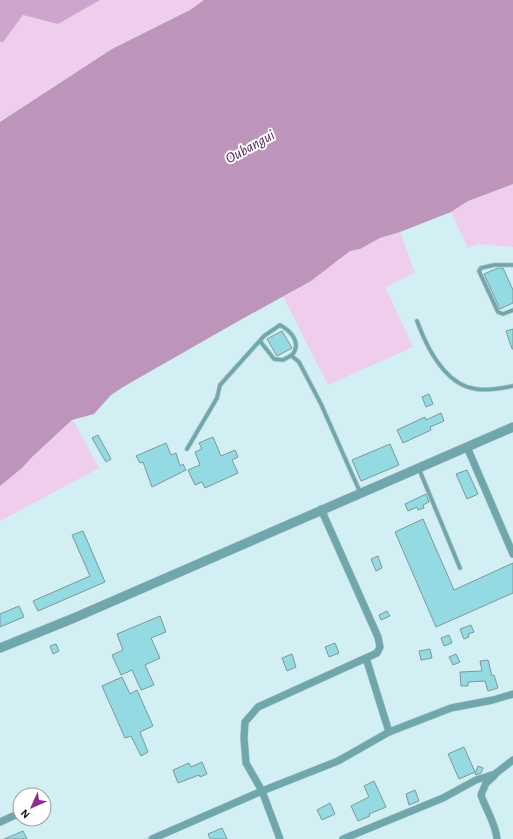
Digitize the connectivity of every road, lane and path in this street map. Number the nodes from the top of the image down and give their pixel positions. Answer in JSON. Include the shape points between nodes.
{"nodes":[{"id":1,"x":513,"y":265,"type":"edge"},
{"id":2,"x":513,"y":310,"type":"edge"},
{"id":3,"x":418,"y":321,"type":"dead end"},
{"id":4,"x":260,"y":341,"type":"junction"},
{"id":5,"x":292,"y":355,"type":"junction"},
{"id":6,"x":513,"y":386,"type":"edge"},
{"id":7,"x":513,"y":427,"type":"edge"},
{"id":8,"x":467,"y":447,"type":"junction"},
{"id":9,"x":187,"y":449,"type":"dead end"},
{"id":10,"x":419,"y":468,"type":"junction"},
{"id":11,"x":360,"y":493,"type":"junction"},
{"id":12,"x":321,"y":510,"type":"junction"},
{"id":13,"x":513,"y":554,"type":"edge"},
{"id":14,"x":460,"y":568,"type":"dead end"},
{"id":15,"x":0,"y":648,"type":"edge"},
{"id":16,"x":366,"y":658,"type":"junction"},
{"id":17,"x":513,"y":694,"type":"edge"},
{"id":18,"x":388,"y":732,"type":"junction"},
{"id":19,"x":513,"y":760,"type":"edge"},
{"id":20,"x":495,"y":774,"type":"junction"},
{"id":21,"x":262,"y":791,"type":"junction"},
{"id":22,"x":12,"y":817,"type":"edge"},
{"id":23,"x":0,"y":822,"type":"edge"},
{"id":24,"x":152,"y":839,"type":"edge"},
{"id":25,"x":280,"y":839,"type":"edge"},
{"id":26,"x":343,"y":839,"type":"edge"},
{"id":27,"x":497,"y":839,"type":"edge"}],
"edges":[{"from":1,"to":2,"type":"lane","via":[[494,265],[479,271],[498,312],[502,314]]},
{"from":3,"to":6,"type":"lane","via":[[423,338],[449,376],[475,389]]},
{"from":4,"to":5,"type":"lane","via":[[274,359],[282,360]]},
{"from":4,"to":5,"type":"lane","via":[[280,325],[289,330],[296,342]]},
{"from":4,"to":9,"type":"lane","via":[[220,385],[217,398]]},
{"from":5,"to":11,"type":"lane","via":[[299,362],[321,404]]},
{"from":7,"to":8,"type":"street"},
{"from":8,"to":10,"type":"street"},
{"from":8,"to":13,"type":"street"},
{"from":10,"to":11,"type":"street"},
{"from":10,"to":14,"type":"lane"},
{"from":11,"to":12,"type":"street"},
{"from":12,"to":15,"type":"street"},
{"from":12,"to":16,"type":"street","via":[[378,638],[380,647],[377,652]]},
{"from":16,"to":18,"type":"street"},
{"from":16,"to":21,"type":"street","via":[[258,707],[245,722],[246,763]]},
{"from":17,"to":18,"type":"street","via":[[451,708]]},
{"from":18,"to":21,"type":"street","via":[[338,761]]},
{"from":19,"to":20,"type":"street"},
{"from":20,"to":26,"type":"street"},
{"from":20,"to":27,"type":"street","via":[[481,795]]},
{"from":21,"to":24,"type":"street"},
{"from":21,"to":25,"type":"street"},
{"from":22,"to":23,"type":"street"}]}
